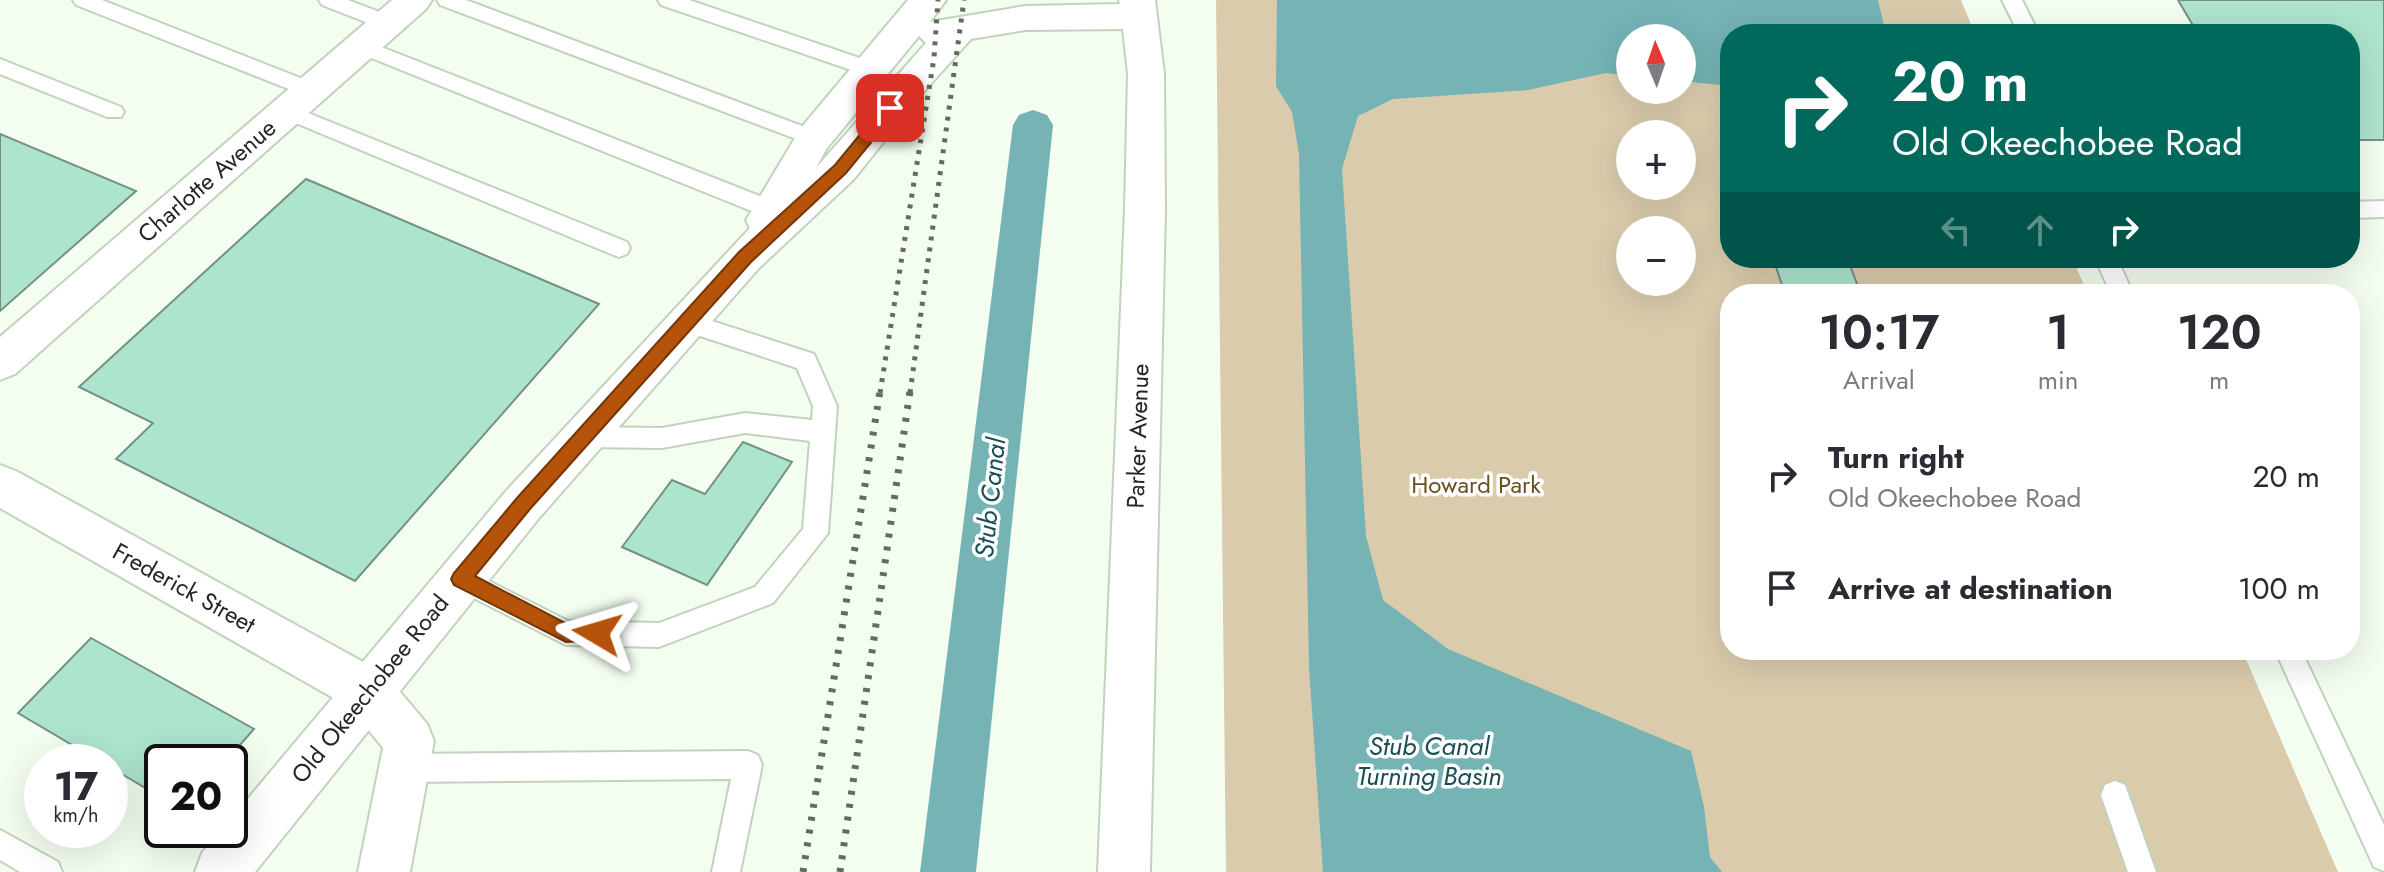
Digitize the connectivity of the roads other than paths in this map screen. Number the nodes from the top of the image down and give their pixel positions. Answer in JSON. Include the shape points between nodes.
{"nodes":[{"id":1,"x":83,"y":0,"type":"edge"},
{"id":2,"x":329,"y":0,"type":"edge"},
{"id":3,"x":447,"y":0,"type":"edge"},
{"id":4,"x":668,"y":0,"type":"edge"},
{"id":5,"x":928,"y":0,"type":"edge"},
{"id":6,"x":2012,"y":0,"type":"edge"},
{"id":7,"x":1138,"y":8,"type":"edge"},
{"id":8,"x":388,"y":23,"type":"edge"},
{"id":9,"x":2024,"y":24,"type":"edge"},
{"id":10,"x":962,"y":27,"type":"junction"},
{"id":11,"x":878,"y":59,"type":"junction"},
{"id":12,"x":0,"y":66,"type":"edge"},
{"id":13,"x":298,"y":101,"type":"junction"},
{"id":14,"x":114,"y":112,"type":"dead end"},
{"id":15,"x":814,"y":138,"type":"junction"},
{"id":16,"x":2384,"y":209,"type":"edge"},
{"id":17,"x":772,"y":210,"type":"junction"},
{"id":18,"x":2360,"y":210,"type":"edge"},
{"id":19,"x":619,"y":248,"type":"dead end"},
{"id":20,"x":745,"y":257,"type":"junction"},
{"id":21,"x":687,"y":322,"type":"junction"},
{"id":22,"x":0,"y":362,"type":"edge"},
{"id":23,"x":823,"y":432,"type":"junction"},
{"id":24,"x":583,"y":437,"type":"junction"},
{"id":25,"x":0,"y":485,"type":"edge"},
{"id":26,"x":461,"y":579,"type":"junction"},
{"id":27,"x":2293,"y":660,"type":"edge"},
{"id":28,"x":368,"y":691,"type":"junction"},
{"id":29,"x":404,"y":768,"type":"junction"},
{"id":30,"x":2115,"y":795,"type":"dead end"},
{"id":31,"x":0,"y":844,"type":"edge"},
{"id":32,"x":2384,"y":857,"type":"edge"},
{"id":33,"x":48,"y":872,"type":"edge"},
{"id":34,"x":221,"y":872,"type":"edge"},
{"id":35,"x":384,"y":872,"type":"edge"},
{"id":36,"x":726,"y":872,"type":"edge"},
{"id":37,"x":1124,"y":872,"type":"edge"},
{"id":38,"x":2142,"y":872,"type":"edge"}],
"edges":[{"from":1,"to":13,"type":"lane"},
{"from":2,"to":8,"type":"lane"},
{"from":3,"to":15,"type":"lane"},
{"from":4,"to":11,"type":"lane"},
{"from":5,"to":11,"type":"street","name":"Old Okeechobee Road"},
{"from":6,"to":9,"type":"lane"},
{"from":7,"to":10,"type":"street"},
{"from":7,"to":37,"type":"street","name":"Parker Avenue","via":[[1146,74],[1145,209]]},
{"from":8,"to":13,"type":"street","name":"Charlotte Avenue"},
{"from":8,"to":17,"type":"lane"},
{"from":10,"to":11,"type":"street"},
{"from":10,"to":20,"type":"street","name":"Old Okeechobee Road","via":[[840,169]]},
{"from":11,"to":15,"type":"street","name":"Old Okeechobee Road"},
{"from":12,"to":14,"type":"lane"},
{"from":13,"to":19,"type":"lane"},
{"from":13,"to":22,"type":"street","name":"Charlotte Avenue"},
{"from":15,"to":17,"type":"street","name":"Old Okeechobee Road"},
{"from":16,"to":18,"type":"lane"},
{"from":17,"to":20,"type":"street","name":"Old Okeechobee Road"},
{"from":20,"to":21,"type":"street","name":"Old Okeechobee Road"},
{"from":21,"to":23,"type":"lane","via":[[806,361],[825,406]]},
{"from":21,"to":24,"type":"street","name":"Old Okeechobee Road"},
{"from":23,"to":24,"type":"lane","via":[[745,423],[662,438]]},
{"from":23,"to":26,"type":"lane","via":[[815,533],[764,595],[659,635],[566,633]]},
{"from":24,"to":26,"type":"street","name":"Old Okeechobee Road"},
{"from":25,"to":28,"type":"street","name":"Frederick Street"},
{"from":26,"to":28,"type":"street","name":"Old Okeechobee Road"},
{"from":27,"to":32,"type":"lane"},
{"from":28,"to":29,"type":"street","via":[[409,741]]},
{"from":28,"to":34,"type":"street","name":"Old Okeechobee Road"},
{"from":29,"to":35,"type":"street"},
{"from":29,"to":36,"type":"lane","via":[[748,765]]},
{"from":30,"to":38,"type":"lane"},
{"from":31,"to":33,"type":"lane"}]}
